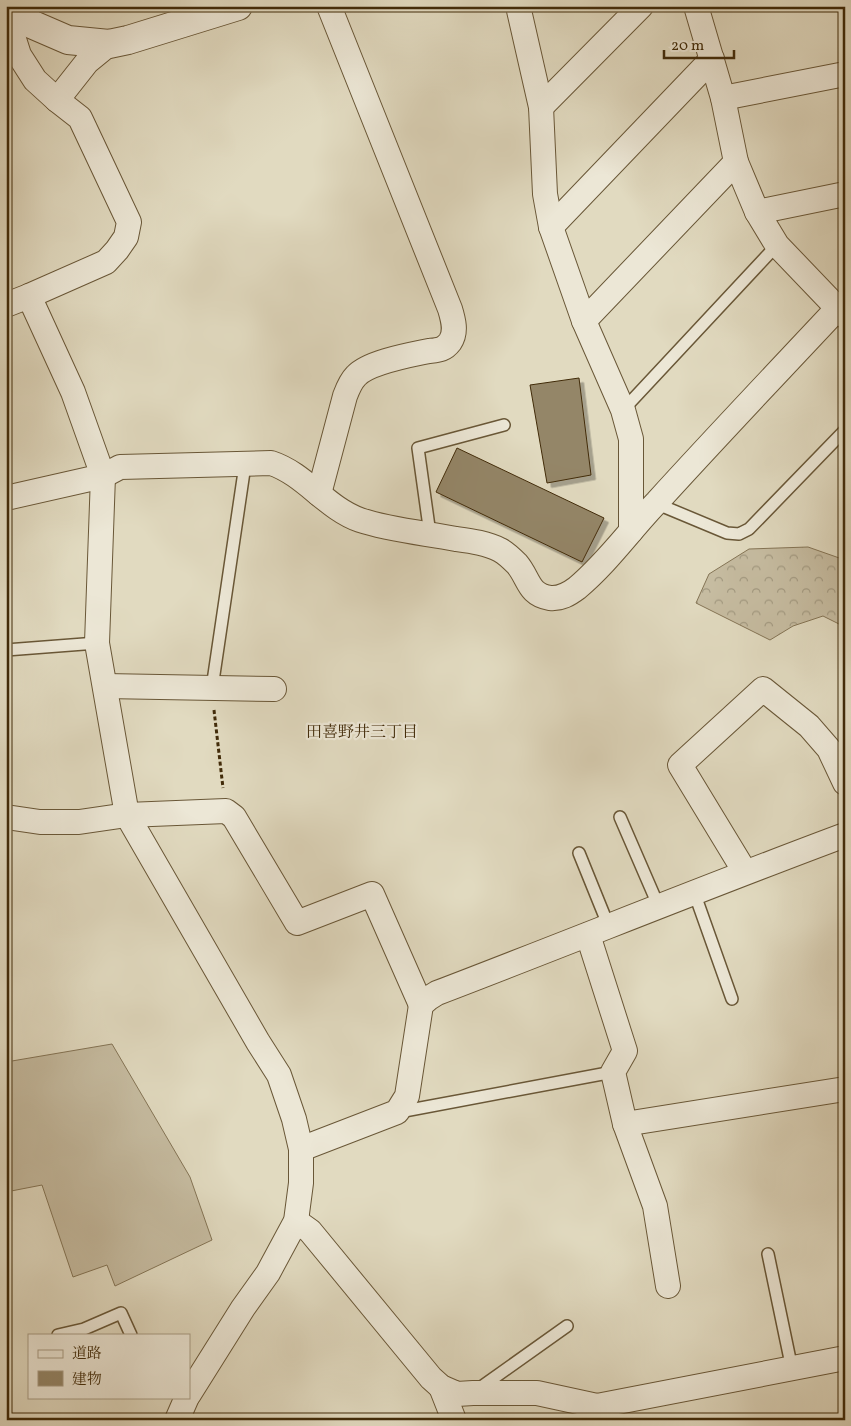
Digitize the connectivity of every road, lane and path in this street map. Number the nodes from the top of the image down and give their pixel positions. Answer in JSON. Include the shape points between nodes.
{"nodes":[{"id":1,"x":238,"y":6,"type":"edge"},
{"id":2,"x":329,"y":6,"type":"edge"},
{"id":3,"x":518,"y":6,"type":"edge"},
{"id":4,"x":641,"y":6,"type":"edge"},
{"id":5,"x":696,"y":6,"type":"edge"},
{"id":6,"x":192,"y":13,"type":"edge"},
{"id":7,"x":10,"y":20,"type":"edge"},
{"id":8,"x":109,"y":44,"type":"junction"},
{"id":9,"x":712,"y":59,"type":"junction"},
{"id":10,"x":845,"y":74,"type":"edge"},
{"id":11,"x":722,"y":98,"type":"junction"},
{"id":12,"x":57,"y":100,"type":"junction"},
{"id":13,"x":541,"y":107,"type":"junction"},
{"id":14,"x":736,"y":162,"type":"junction"},
{"id":15,"x":845,"y":194,"type":"edge"},
{"id":16,"x":757,"y":212,"type":"junction"},
{"id":17,"x":551,"y":227,"type":"junction"},
{"id":18,"x":777,"y":245,"type":"junction"},
{"id":19,"x":29,"y":296,"type":"junction"},
{"id":20,"x":6,"y":305,"type":"edge"},
{"id":21,"x":841,"y":312,"type":"edge"},
{"id":22,"x":584,"y":321,"type":"junction"},
{"id":23,"x":623,"y":410,"type":"junction"},
{"id":24,"x":504,"y":425,"type":"dead end"},
{"id":25,"x":845,"y":430,"type":"edge"},
{"id":26,"x":246,"y":465,"type":"junction"},
{"id":27,"x":103,"y":476,"type":"junction"},
{"id":28,"x":319,"y":494,"type":"junction"},
{"id":29,"x":6,"y":498,"type":"edge"},
{"id":30,"x":655,"y":503,"type":"junction"},
{"id":31,"x":631,"y":531,"type":"junction"},
{"id":32,"x":430,"y":534,"type":"junction"},
{"id":33,"x":97,"y":643,"type":"junction"},
{"id":34,"x":6,"y":650,"type":"edge"},
{"id":35,"x":104,"y":686,"type":"junction"},
{"id":36,"x":212,"y":688,"type":"junction"},
{"id":37,"x":274,"y":689,"type":"dead end"},
{"id":38,"x":845,"y":783,"type":"edge"},
{"id":39,"x":226,"y":811,"type":"junction"},
{"id":40,"x":127,"y":815,"type":"junction"},
{"id":41,"x":6,"y":817,"type":"edge"},
{"id":42,"x":620,"y":817,"type":"dead end"},
{"id":43,"x":845,"y":835,"type":"edge"},
{"id":44,"x":579,"y":853,"type":"dead end"},
{"id":45,"x":745,"y":872,"type":"junction"},
{"id":46,"x":694,"y":892,"type":"junction"},
{"id":47,"x":659,"y":907,"type":"junction"},
{"id":48,"x":599,"y":931,"type":"junction"},
{"id":49,"x":732,"y":999,"type":"dead end"},
{"id":50,"x":421,"y":1005,"type":"junction"},
{"id":51,"x":613,"y":1072,"type":"junction"},
{"id":52,"x":845,"y":1089,"type":"edge"},
{"id":53,"x":397,"y":1112,"type":"junction"},
{"id":54,"x":625,"y":1124,"type":"junction"},
{"id":55,"x":300,"y":1149,"type":"junction"},
{"id":56,"x":296,"y":1221,"type":"junction"},
{"id":57,"x":768,"y":1254,"type":"dead end"},
{"id":58,"x":668,"y":1286,"type":"dead end"},
{"id":59,"x":567,"y":1326,"type":"dead end"},
{"id":60,"x":62,"y":1334,"type":"edge"},
{"id":61,"x":130,"y":1334,"type":"edge"},
{"id":62,"x":845,"y":1358,"type":"edge"},
{"id":63,"x":792,"y":1369,"type":"junction"},
{"id":64,"x":441,"y":1387,"type":"junction"},
{"id":65,"x":190,"y":1392,"type":"edge"},
{"id":66,"x":473,"y":1392,"type":"junction"},
{"id":67,"x":186,"y":1398,"type":"edge"},
{"id":68,"x":600,"y":1413,"type":"edge"},
{"id":69,"x":177,"y":1420,"type":"edge"},
{"id":70,"x":454,"y":1420,"type":"edge"}],
"edges":[{"from":1,"to":6,"type":"street"},
{"from":2,"to":28,"type":"street","via":[[454,325],[451,341],[441,350],[379,362],[357,374],[345,396]]},
{"from":3,"to":13,"type":"street"},
{"from":4,"to":13,"type":"street"},
{"from":5,"to":9,"type":"street"},
{"from":6,"to":8,"type":"street","via":[[128,40]]},
{"from":7,"to":8,"type":"street","via":[[31,24],[68,40]]},
{"from":7,"to":12,"type":"street","via":[[19,55],[35,80]]},
{"from":8,"to":12,"type":"street","via":[[87,62]]},
{"from":9,"to":11,"type":"street"},
{"from":9,"to":17,"type":"street"},
{"from":10,"to":11,"type":"street"},
{"from":11,"to":14,"type":"street"},
{"from":12,"to":19,"type":"street","via":[[80,118],[129,222],[126,237],[106,262]]},
{"from":13,"to":17,"type":"street","via":[[545,194]]},
{"from":14,"to":16,"type":"street"},
{"from":14,"to":22,"type":"street"},
{"from":15,"to":16,"type":"street"},
{"from":16,"to":18,"type":"street"},
{"from":17,"to":22,"type":"street"},
{"from":18,"to":21,"type":"street"},
{"from":18,"to":23,"type":"lane"},
{"from":19,"to":20,"type":"street"},
{"from":19,"to":27,"type":"street","via":[[73,392]]},
{"from":21,"to":30,"type":"street"},
{"from":22,"to":23,"type":"street"},
{"from":23,"to":31,"type":"street","via":[[631,438]]},
{"from":24,"to":32,"type":"lane","via":[[418,448]]},
{"from":25,"to":30,"type":"lane","via":[[749,529],[739,534],[727,533]]},
{"from":26,"to":27,"type":"street","via":[[120,467]]},
{"from":26,"to":28,"type":"street","via":[[283,467]]},
{"from":26,"to":36,"type":"lane"},
{"from":27,"to":29,"type":"street"},
{"from":27,"to":33,"type":"street"},
{"from":28,"to":32,"type":"street","via":[[358,519]]},
{"from":30,"to":31,"type":"street"},
{"from":31,"to":32,"type":"street","via":[[600,568],[576,589],[565,596],[552,598],[540,596],[518,565],[500,550]]},
{"from":33,"to":34,"type":"lane"},
{"from":33,"to":35,"type":"street"},
{"from":35,"to":36,"type":"street"},
{"from":35,"to":40,"type":"street"},
{"from":36,"to":37,"type":"street"},
{"from":36,"to":39,"type":"path"},
{"from":38,"to":45,"type":"street","via":[[829,749],[809,726],[763,689],[680,765]]},
{"from":39,"to":40,"type":"street"},
{"from":39,"to":50,"type":"street","via":[[234,817],[297,923],[372,894]]},
{"from":40,"to":41,"type":"street","via":[[79,822],[40,822]]},
{"from":40,"to":55,"type":"street","via":[[279,1075]]},
{"from":42,"to":47,"type":"lane"},
{"from":43,"to":45,"type":"street"},
{"from":44,"to":48,"type":"lane"},
{"from":45,"to":46,"type":"street"},
{"from":46,"to":47,"type":"street"},
{"from":46,"to":49,"type":"lane"},
{"from":47,"to":48,"type":"street"},
{"from":48,"to":50,"type":"street","via":[[437,993]]},
{"from":48,"to":51,"type":"street","via":[[625,1050]]},
{"from":50,"to":53,"type":"street","via":[[407,1096]]},
{"from":51,"to":53,"type":"lane"},
{"from":51,"to":54,"type":"street"},
{"from":52,"to":54,"type":"street"},
{"from":53,"to":55,"type":"street"},
{"from":54,"to":58,"type":"street","via":[[655,1206]]},
{"from":55,"to":56,"type":"street","via":[[301,1183]]},
{"from":56,"to":64,"type":"street","via":[[310,1231]]},
{"from":56,"to":65,"type":"street","via":[[268,1273]]},
{"from":57,"to":63,"type":"lane"},
{"from":59,"to":66,"type":"lane"},
{"from":60,"to":61,"type":"lane","via":[[84,1329],[121,1312]]},
{"from":62,"to":63,"type":"street"},
{"from":63,"to":68,"type":"street"},
{"from":64,"to":66,"type":"street","via":[[457,1394]]},
{"from":64,"to":70,"type":"street"},
{"from":66,"to":68,"type":"street","via":[[536,1393]]},
{"from":67,"to":69,"type":"street"}]}
